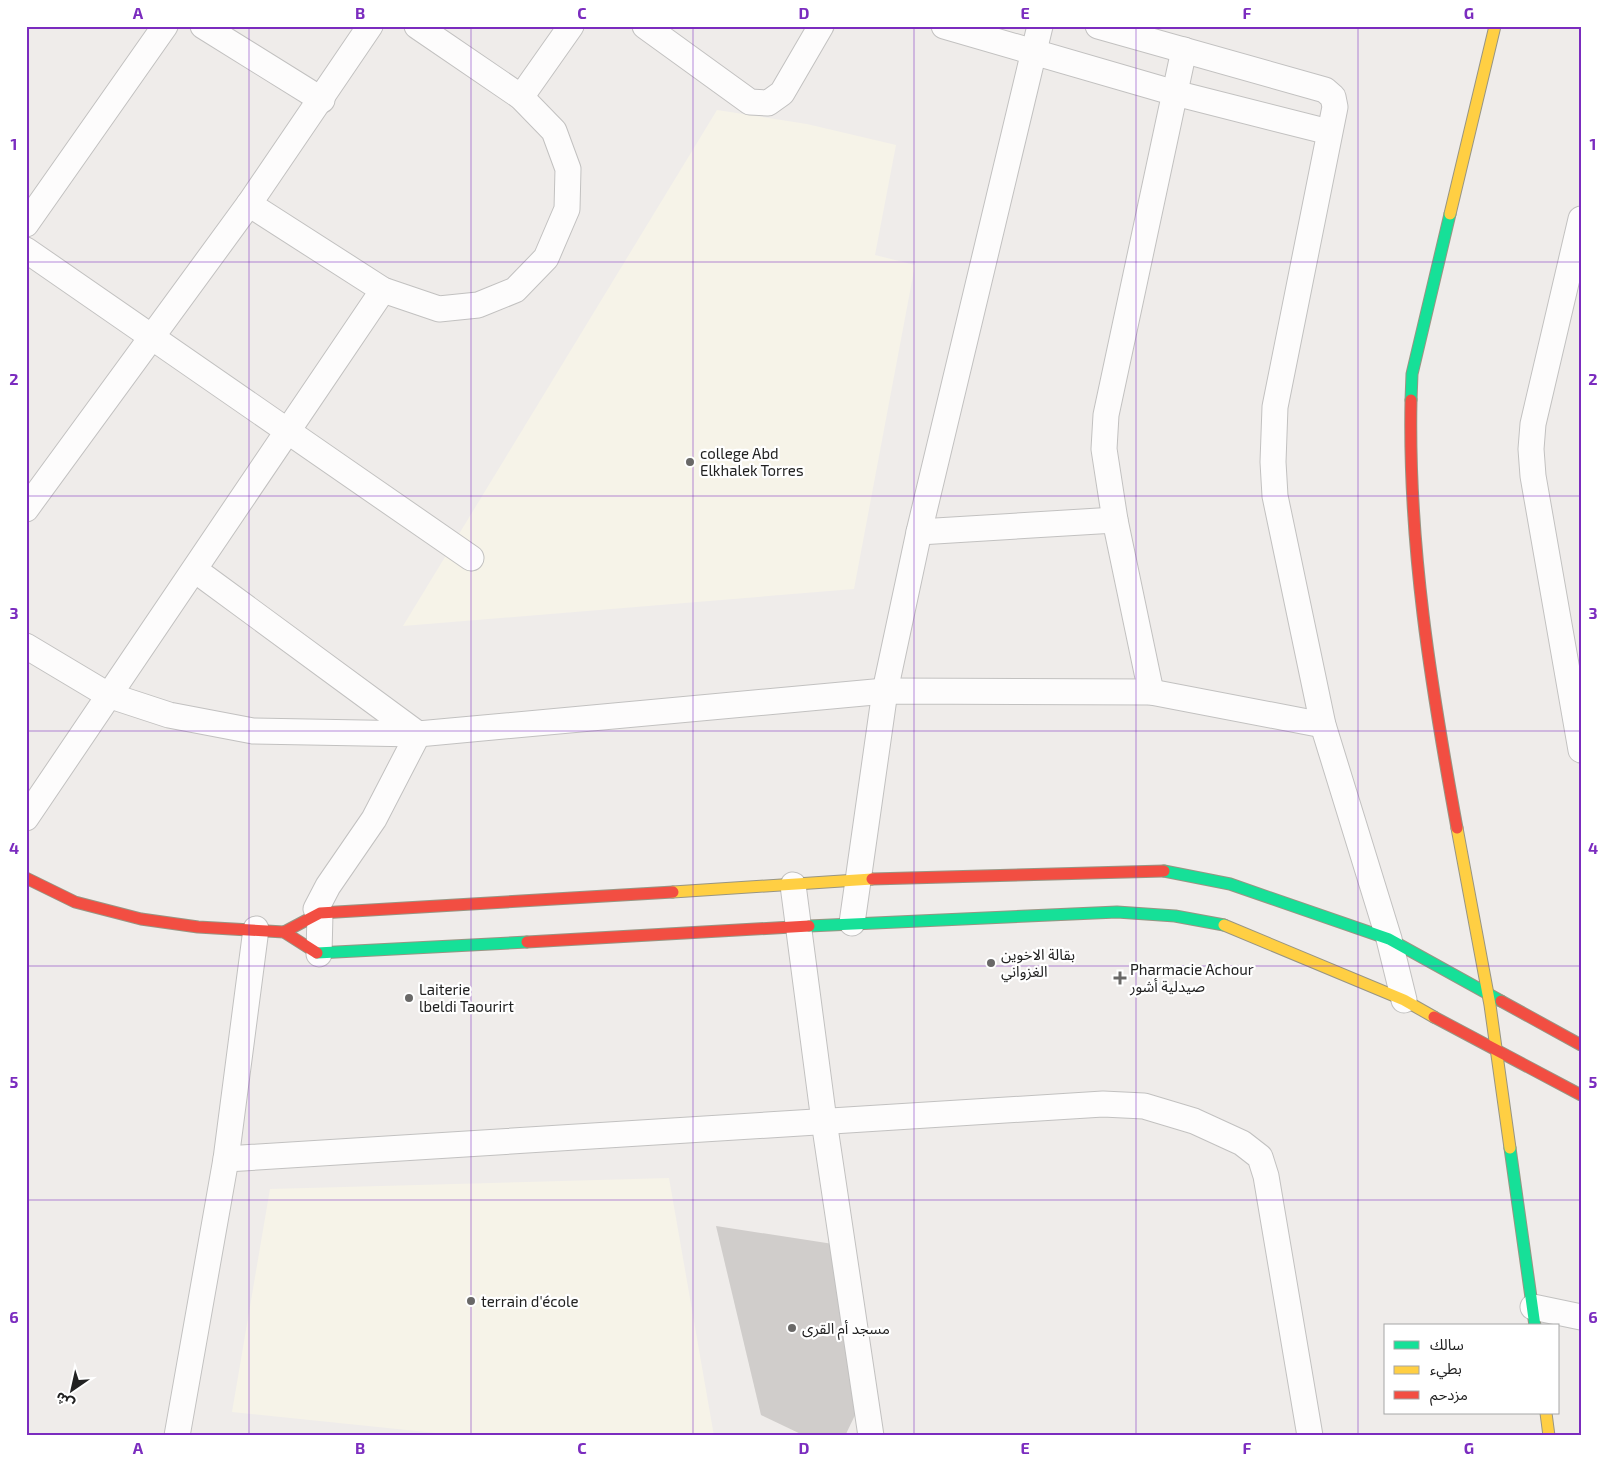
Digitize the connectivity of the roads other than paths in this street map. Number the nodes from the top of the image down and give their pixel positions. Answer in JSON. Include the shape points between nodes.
{"nodes":[{"id":1,"x":165,"y":26,"type":"edge"},
{"id":2,"x":203,"y":26,"type":"edge"},
{"id":3,"x":370,"y":26,"type":"edge"},
{"id":4,"x":416,"y":26,"type":"edge"},
{"id":5,"x":571,"y":26,"type":"edge"},
{"id":6,"x":644,"y":26,"type":"edge"},
{"id":7,"x":821,"y":26,"type":"edge"},
{"id":8,"x":944,"y":26,"type":"edge"},
{"id":9,"x":1040,"y":26,"type":"edge"},
{"id":10,"x":1098,"y":26,"type":"edge"},
{"id":11,"x":1495,"y":26,"type":"edge"},
{"id":12,"x":1184,"y":50,"type":"junction"},
{"id":13,"x":1035,"y":54,"type":"junction"},
{"id":14,"x":1175,"y":93,"type":"junction"},
{"id":15,"x":521,"y":97,"type":"junction"},
{"id":16,"x":322,"y":100,"type":"junction"},
{"id":17,"x":1329,"y":132,"type":"junction"},
{"id":18,"x":249,"y":204,"type":"junction"},
{"id":19,"x":1581,"y":219,"type":"edge"},
{"id":20,"x":26,"y":224,"type":"edge"},
{"id":21,"x":26,"y":250,"type":"edge"},
{"id":22,"x":383,"y":290,"type":"junction"},
{"id":23,"x":151,"y":336,"type":"junction"},
{"id":24,"x":287,"y":431,"type":"junction"},
{"id":25,"x":26,"y":509,"type":"edge"},
{"id":26,"x":1116,"y":520,"type":"junction"},
{"id":27,"x":920,"y":532,"type":"junction"},
{"id":28,"x":471,"y":558,"type":"dead end"},
{"id":29,"x":194,"y":570,"type":"junction"},
{"id":30,"x":26,"y":646,"type":"edge"},
{"id":31,"x":885,"y":690,"type":"junction"},
{"id":32,"x":1151,"y":692,"type":"junction"},
{"id":33,"x":108,"y":694,"type":"junction"},
{"id":34,"x":1323,"y":725,"type":"junction"},
{"id":35,"x":418,"y":734,"type":"junction"},
{"id":36,"x":1581,"y":750,"type":"edge"},
{"id":37,"x":26,"y":818,"type":"edge"},
{"id":38,"x":26,"y":878,"type":"edge"},
{"id":39,"x":858,"y":879,"type":"junction"},
{"id":40,"x":793,"y":885,"type":"junction"},
{"id":41,"x":320,"y":912,"type":"junction"},
{"id":42,"x":852,"y":923,"type":"junction"},
{"id":43,"x":800,"y":927,"type":"junction"},
{"id":44,"x":256,"y":929,"type":"junction"},
{"id":45,"x":284,"y":932,"type":"junction"},
{"id":46,"x":1389,"y":939,"type":"junction"},
{"id":47,"x":319,"y":954,"type":"junction"},
{"id":48,"x":1489,"y":994,"type":"junction"},
{"id":49,"x":1404,"y":1000,"type":"junction"},
{"id":50,"x":1581,"y":1045,"type":"edge"},
{"id":51,"x":1496,"y":1052,"type":"junction"},
{"id":52,"x":1581,"y":1095,"type":"edge"},
{"id":53,"x":824,"y":1121,"type":"junction"},
{"id":54,"x":226,"y":1158,"type":"junction"},
{"id":55,"x":1534,"y":1317,"type":"edge"},
{"id":56,"x":1581,"y":1317,"type":"edge"},
{"id":57,"x":1546,"y":1414,"type":"edge"},
{"id":58,"x":177,"y":1436,"type":"edge"},
{"id":59,"x":870,"y":1436,"type":"edge"},
{"id":60,"x":1310,"y":1436,"type":"edge"},
{"id":61,"x":1548,"y":1436,"type":"edge"}],
"edges":[{"from":1,"to":20,"type":"street"},
{"from":2,"to":16,"type":"street"},
{"from":3,"to":16,"type":"street"},
{"from":4,"to":15,"type":"street"},
{"from":5,"to":15,"type":"street"},
{"from":6,"to":7,"type":"street","via":[[750,102],[768,103],[782,93]]},
{"from":8,"to":13,"type":"street"},
{"from":9,"to":13,"type":"street"},
{"from":10,"to":12,"type":"street"},
{"from":11,"to":48,"type":"street","via":[[1422,327],[1412,374],[1410,412],[1411,502],[1423,627],[1450,794]]},
{"from":12,"to":14,"type":"street"},
{"from":12,"to":17,"type":"street","via":[[1325,90],[1333,97],[1335,107]]},
{"from":13,"to":14,"type":"street"},
{"from":13,"to":27,"type":"street"},
{"from":14,"to":17,"type":"street"},
{"from":14,"to":26,"type":"street","via":[[1106,415],[1104,449]]},
{"from":15,"to":22,"type":"street","via":[[554,131],[568,169],[567,209],[546,258],[515,290],[478,305],[439,309]]},
{"from":16,"to":18,"type":"street"},
{"from":17,"to":34,"type":"street","via":[[1276,407],[1273,462],[1275,496]]},
{"from":18,"to":22,"type":"street"},
{"from":18,"to":23,"type":"street"},
{"from":19,"to":36,"type":"street","via":[[1533,424],[1531,449]]},
{"from":21,"to":23,"type":"street"},
{"from":22,"to":24,"type":"street"},
{"from":23,"to":24,"type":"street"},
{"from":23,"to":25,"type":"street"},
{"from":24,"to":28,"type":"street"},
{"from":24,"to":29,"type":"street"},
{"from":26,"to":27,"type":"street"},
{"from":26,"to":32,"type":"street"},
{"from":27,"to":31,"type":"street"},
{"from":29,"to":33,"type":"street"},
{"from":29,"to":35,"type":"street"},
{"from":30,"to":33,"type":"street"},
{"from":31,"to":32,"type":"street"},
{"from":31,"to":35,"type":"street"},
{"from":31,"to":39,"type":"street"},
{"from":32,"to":34,"type":"street"},
{"from":33,"to":35,"type":"street","via":[[169,715],[253,731]]},
{"from":33,"to":37,"type":"street"},
{"from":34,"to":46,"type":"street"},
{"from":35,"to":41,"type":"street","via":[[374,819],[328,886],[316,909]]},
{"from":38,"to":44,"type":"street","via":[[75,902],[141,920],[198,927]]},
{"from":39,"to":40,"type":"street"},
{"from":39,"to":42,"type":"street"},
{"from":39,"to":46,"type":"street","via":[[1168,871],[1230,884]]},
{"from":40,"to":41,"type":"street"},
{"from":40,"to":43,"type":"street"},
{"from":41,"to":45,"type":"street"},
{"from":41,"to":47,"type":"street"},
{"from":42,"to":43,"type":"street"},
{"from":42,"to":49,"type":"street","via":[[1117,912],[1174,916],[1218,923]]},
{"from":43,"to":47,"type":"street"},
{"from":43,"to":53,"type":"street"},
{"from":44,"to":45,"type":"street"},
{"from":44,"to":54,"type":"street"},
{"from":45,"to":47,"type":"street"},
{"from":46,"to":48,"type":"street"},
{"from":46,"to":49,"type":"street"},
{"from":48,"to":50,"type":"street"},
{"from":48,"to":51,"type":"street"},
{"from":49,"to":51,"type":"street"},
{"from":51,"to":52,"type":"street"},
{"from":51,"to":55,"type":"street"},
{"from":53,"to":54,"type":"street"},
{"from":53,"to":59,"type":"street"},
{"from":53,"to":60,"type":"street","via":[[1127,1105],[1144,1106],[1194,1121],[1242,1143],[1260,1157],[1266,1176]]},
{"from":54,"to":58,"type":"street"},
{"from":55,"to":56,"type":"street"},
{"from":57,"to":61,"type":"street"}]}
